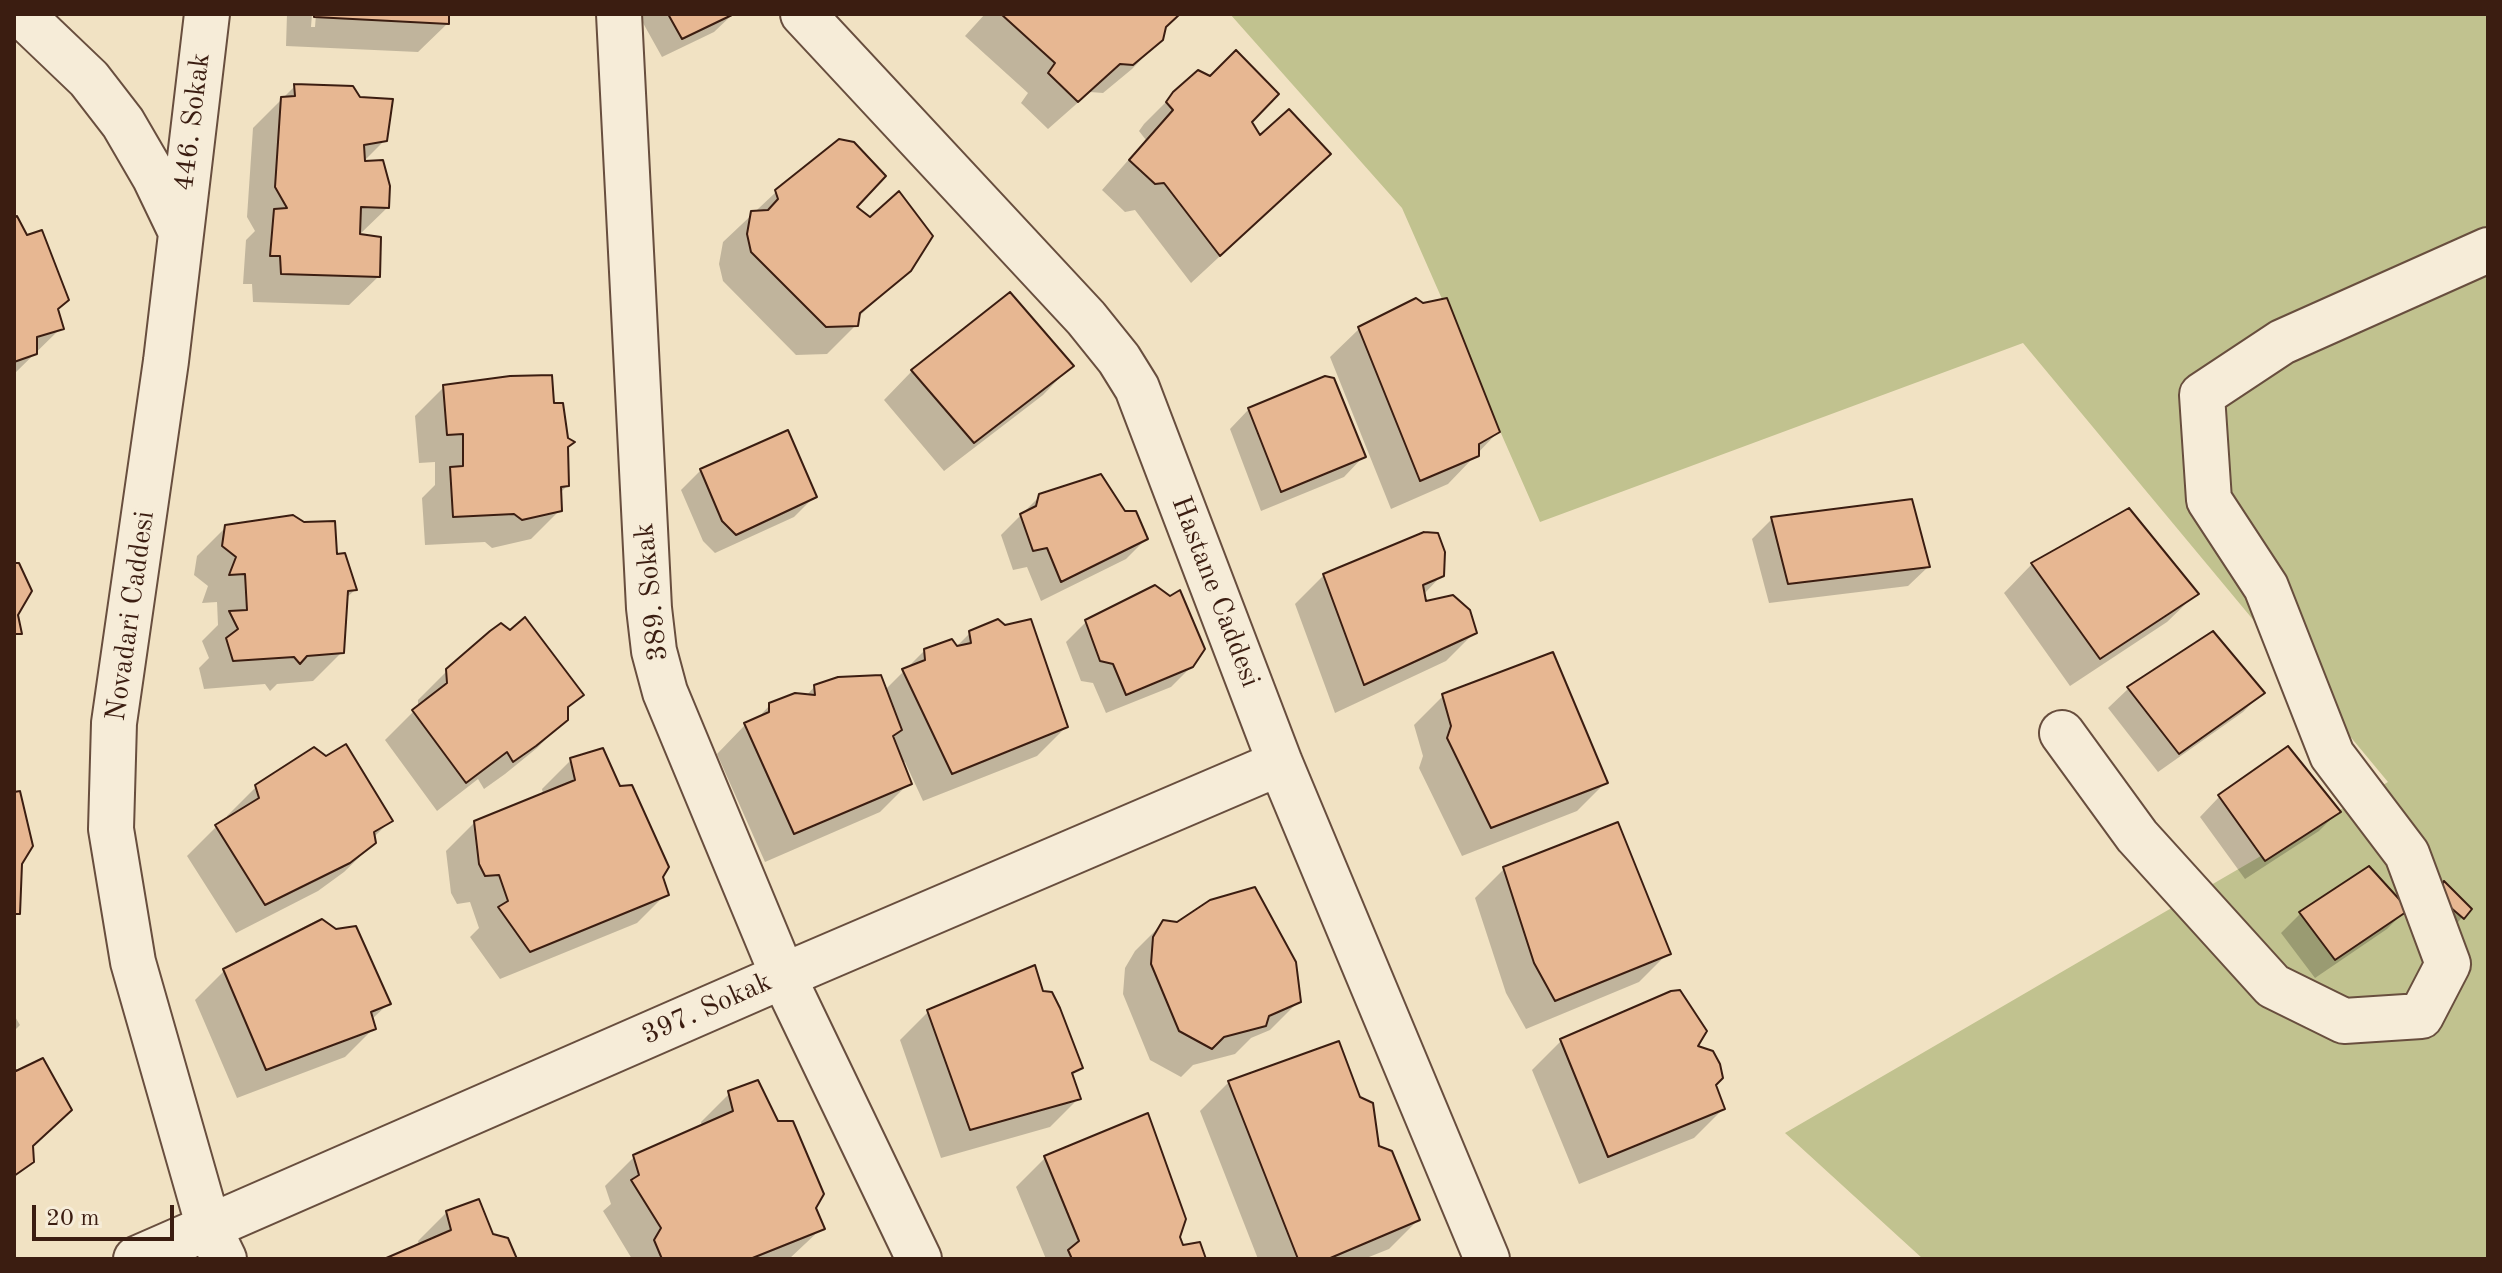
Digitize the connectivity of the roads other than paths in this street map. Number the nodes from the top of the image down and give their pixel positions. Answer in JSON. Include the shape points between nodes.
{"nodes":[{"id":1,"x":21,"y":14,"type":"edge"},
{"id":2,"x":207,"y":14,"type":"edge"},
{"id":3,"x":619,"y":14,"type":"edge"},
{"id":4,"x":803,"y":14,"type":"edge"},
{"id":5,"x":180,"y":230,"type":"junction"},
{"id":6,"x":2488,"y":250,"type":"edge"},
{"id":7,"x":2062,"y":733,"type":"dead end"},
{"id":8,"x":1280,"y":763,"type":"junction"},
{"id":9,"x":783,"y":976,"type":"junction"},
{"id":10,"x":217,"y":1244,"type":"edge"},
{"id":11,"x":136,"y":1259,"type":"edge"},
{"id":12,"x":919,"y":1259,"type":"edge"},
{"id":13,"x":1487,"y":1259,"type":"edge"}],
"edges":[{"from":1,"to":5,"type":"street","via":[[89,79],[123,123]]},
{"from":2,"to":5,"type":"street","name":"446. Sokak"},
{"from":3,"to":9,"type":"street","name":"389. Sokak","via":[[654,651],[665,692]]},
{"from":4,"to":8,"type":"street","name":"Hastane Caddesi","via":[[1119,359],[1137,388]]},
{"from":5,"to":10,"type":"street","name":"Novadari Caddesi","via":[[114,723],[111,829],[133,962]]},
{"from":6,"to":7,"type":"street","via":[[2282,342],[2202,395],[2209,500],[2266,587],[2332,755],[2407,854],[2448,964],[2421,1016],[2344,1021],[2273,986],[2137,836]]},
{"from":8,"to":9,"type":"street","name":"397. Sokak"},
{"from":8,"to":13,"type":"street","name":"Hastane Caddesi"},
{"from":9,"to":10,"type":"street","name":"397. Sokak"},
{"from":9,"to":12,"type":"street","name":"389. Sokak"},
{"from":10,"to":11,"type":"street","name":"397. Sokak"}]}
